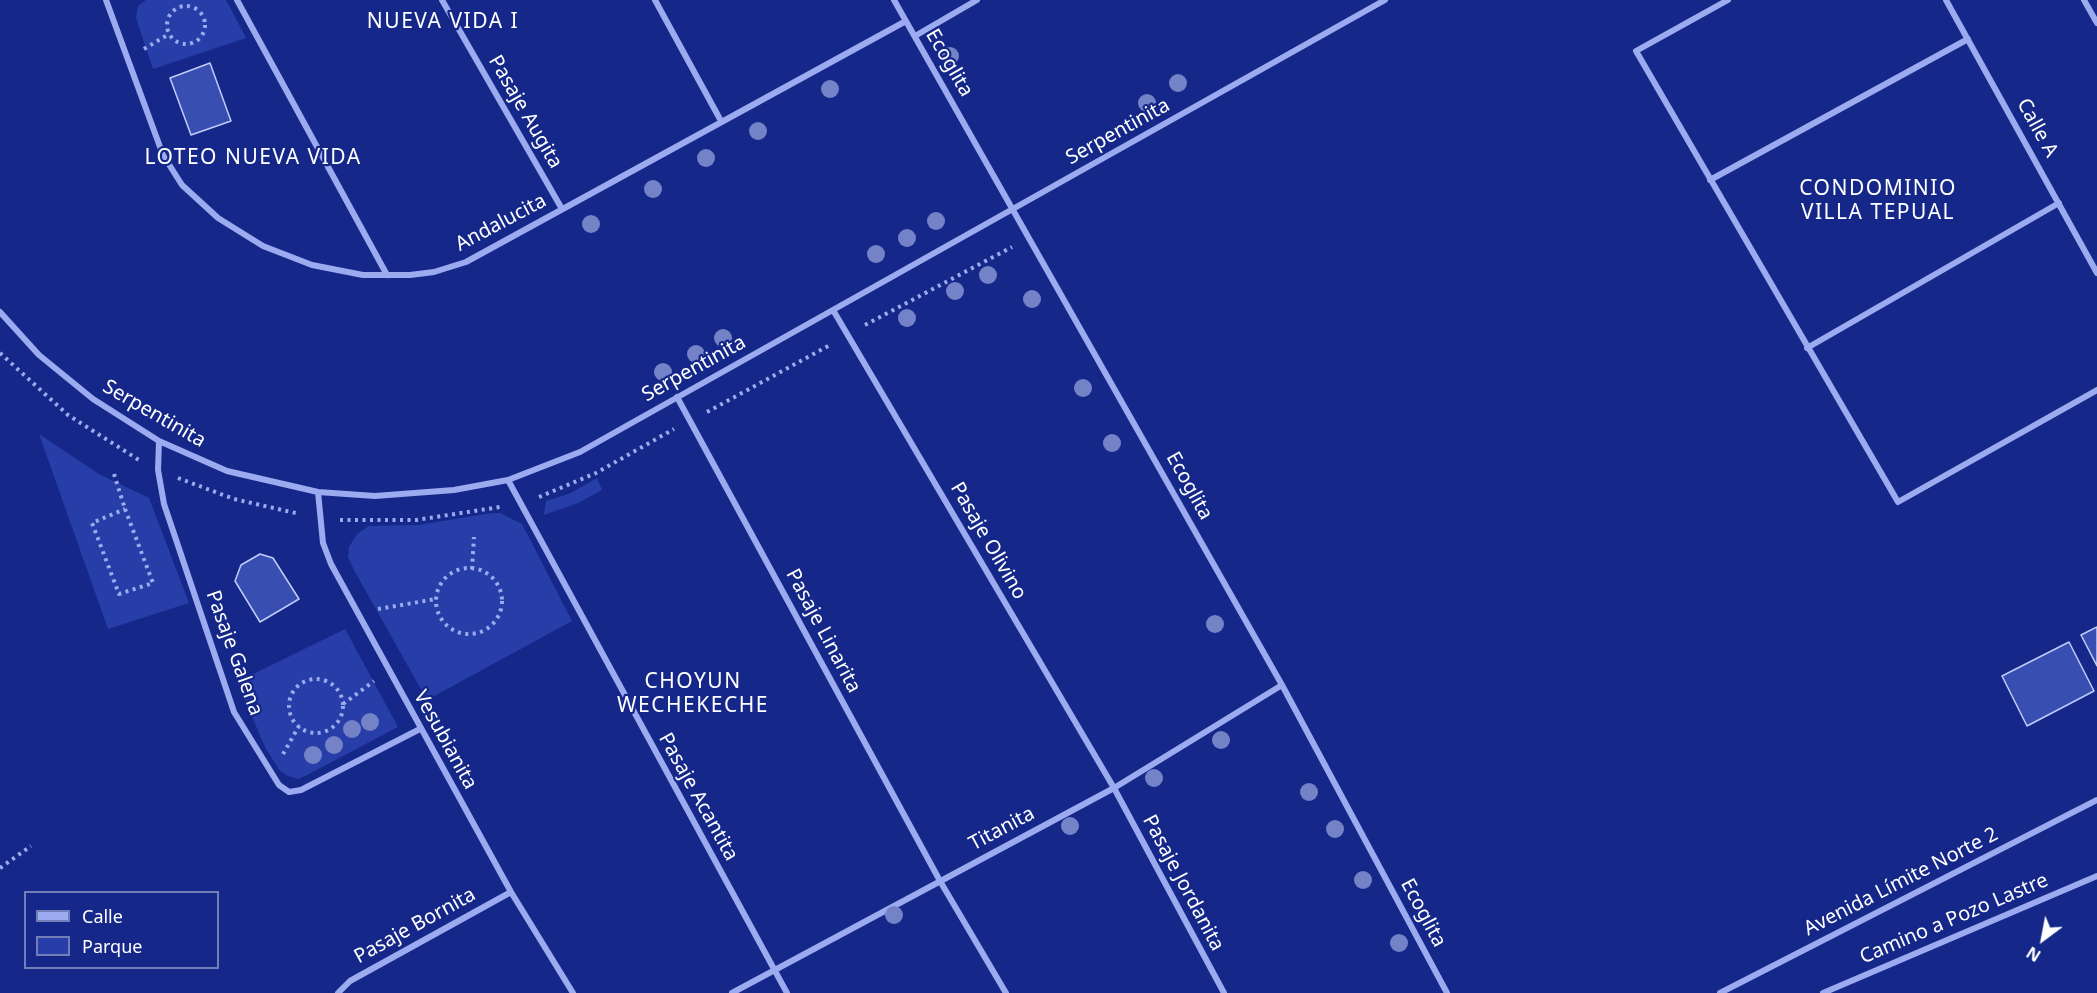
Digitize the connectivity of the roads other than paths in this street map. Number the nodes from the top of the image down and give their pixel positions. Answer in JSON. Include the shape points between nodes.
{"nodes":[{"id":1,"x":106,"y":0,"type":"edge"},
{"id":2,"x":237,"y":0,"type":"edge"},
{"id":3,"x":442,"y":0,"type":"edge"},
{"id":4,"x":655,"y":0,"type":"edge"},
{"id":5,"x":894,"y":0,"type":"edge"},
{"id":6,"x":976,"y":0,"type":"edge"},
{"id":7,"x":1385,"y":0,"type":"edge"},
{"id":8,"x":1728,"y":0,"type":"edge"},
{"id":9,"x":1946,"y":0,"type":"edge"},
{"id":10,"x":2084,"y":0,"type":"edge"},
{"id":11,"x":906,"y":21,"type":"junction"},
{"id":12,"x":2097,"y":23,"type":"edge"},
{"id":13,"x":915,"y":36,"type":"junction"},
{"id":14,"x":1968,"y":39,"type":"junction"},
{"id":15,"x":721,"y":121,"type":"junction"},
{"id":16,"x":1710,"y":180,"type":"junction"},
{"id":17,"x":2059,"y":202,"type":"junction"},
{"id":18,"x":562,"y":209,"type":"junction"},
{"id":19,"x":1014,"y":209,"type":"junction"},
{"id":20,"x":2097,"y":273,"type":"edge"},
{"id":21,"x":387,"y":275,"type":"junction"},
{"id":22,"x":833,"y":310,"type":"junction"},
{"id":23,"x":0,"y":312,"type":"edge"},
{"id":24,"x":1807,"y":348,"type":"junction"},
{"id":25,"x":2097,"y":390,"type":"edge"},
{"id":26,"x":677,"y":397,"type":"junction"},
{"id":27,"x":159,"y":441,"type":"junction"},
{"id":28,"x":508,"y":480,"type":"junction"},
{"id":29,"x":318,"y":492,"type":"junction"},
{"id":30,"x":1282,"y":685,"type":"junction"},
{"id":31,"x":420,"y":729,"type":"junction"},
{"id":32,"x":1114,"y":788,"type":"junction"},
{"id":33,"x":2097,"y":800,"type":"edge"},
{"id":34,"x":2097,"y":876,"type":"edge"},
{"id":35,"x":940,"y":881,"type":"junction"},
{"id":36,"x":511,"y":892,"type":"junction"},
{"id":37,"x":774,"y":971,"type":"junction"},
{"id":38,"x":338,"y":993,"type":"edge"},
{"id":39,"x":573,"y":993,"type":"edge"},
{"id":40,"x":732,"y":993,"type":"edge"},
{"id":41,"x":787,"y":993,"type":"edge"},
{"id":42,"x":1006,"y":993,"type":"edge"},
{"id":43,"x":1224,"y":993,"type":"edge"},
{"id":44,"x":1447,"y":993,"type":"edge"},
{"id":45,"x":1720,"y":993,"type":"edge"},
{"id":46,"x":1823,"y":993,"type":"edge"}],
"edges":[{"from":1,"to":21,"type":"street","name":"Andalucita","via":[[163,155],[196,201],[239,232],[287,257],[340,272]]},
{"from":2,"to":21,"type":"street"},
{"from":3,"to":18,"type":"street","name":"Pasaje Augita"},
{"from":4,"to":15,"type":"street"},
{"from":5,"to":11,"type":"street","name":"Ecoglita"},
{"from":6,"to":13,"type":"street"},
{"from":7,"to":19,"type":"street","name":"Serpentinita"},
{"from":8,"to":16,"type":"street","via":[[1636,51]]},
{"from":9,"to":14,"type":"street","name":"Calle A"},
{"from":10,"to":12,"type":"street"},
{"from":11,"to":13,"type":"street","name":"Ecoglita"},
{"from":11,"to":15,"type":"street","name":"Andalucita"},
{"from":13,"to":19,"type":"street","name":"Ecoglita"},
{"from":14,"to":16,"type":"street"},
{"from":14,"to":17,"type":"street","name":"Calle A"},
{"from":15,"to":18,"type":"street","name":"Andalucita"},
{"from":16,"to":24,"type":"street"},
{"from":17,"to":20,"type":"street","name":"Calle A"},
{"from":17,"to":24,"type":"street"},
{"from":18,"to":21,"type":"street","name":"Andalucita","via":[[466,262],[434,272]]},
{"from":19,"to":22,"type":"street","name":"Serpentinita"},
{"from":19,"to":30,"type":"street","name":"Ecoglita"},
{"from":22,"to":26,"type":"street","name":"Serpentinita"},
{"from":22,"to":32,"type":"street","name":"Pasaje Olivino"},
{"from":23,"to":27,"type":"street","name":"Serpentinita","via":[[67,379]]},
{"from":24,"to":25,"type":"street","via":[[1898,502]]},
{"from":26,"to":28,"type":"street","name":"Serpentinita","via":[[580,452]]},
{"from":26,"to":35,"type":"street","name":"Pasaje Linarita"},
{"from":27,"to":29,"type":"street","name":"Serpentinita","via":[[227,471]]},
{"from":27,"to":31,"type":"street","name":"Pasaje Galena","via":[[158,470],[164,504],[234,712],[279,785],[289,792],[302,790]]},
{"from":28,"to":29,"type":"street","name":"Serpentinita","via":[[416,494]]},
{"from":28,"to":37,"type":"street","name":"Pasaje Acantita"},
{"from":29,"to":31,"type":"street","name":"Vesubianita","via":[[326,554]]},
{"from":30,"to":32,"type":"street","name":"Titanita"},
{"from":30,"to":44,"type":"street","name":"Ecoglita"},
{"from":31,"to":36,"type":"street","name":"Vesubianita"},
{"from":32,"to":35,"type":"street","name":"Titanita"},
{"from":32,"to":43,"type":"street","name":"Pasaje Jordanita"},
{"from":33,"to":45,"type":"street","name":"Avenida Límite Norte 2"},
{"from":34,"to":46,"type":"street","name":"Camino a Pozo Lastre"},
{"from":35,"to":37,"type":"street","name":"Titanita"},
{"from":35,"to":42,"type":"street","name":"Pasaje Linarita"},
{"from":36,"to":38,"type":"street","name":"Pasaje Bornita","via":[[350,981]]},
{"from":36,"to":39,"type":"street","name":"Vesubianita"},
{"from":37,"to":40,"type":"street","name":"Titanita"},
{"from":37,"to":41,"type":"street","name":"Pasaje Acantita"}]}
